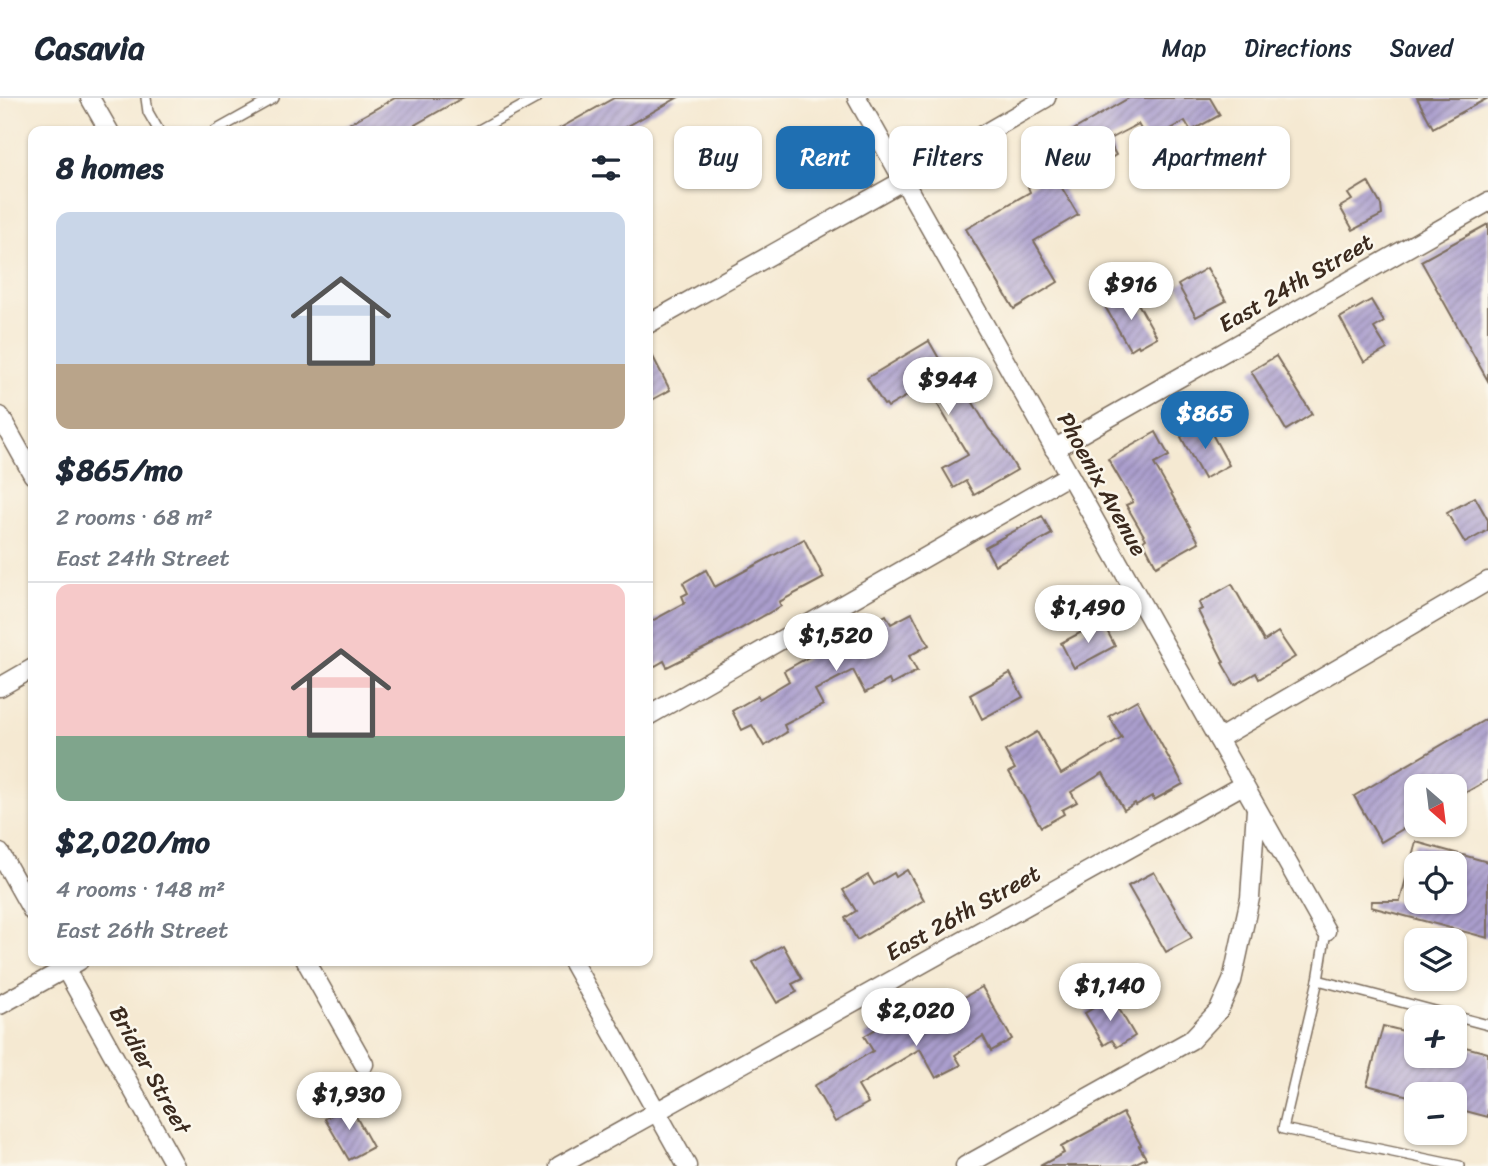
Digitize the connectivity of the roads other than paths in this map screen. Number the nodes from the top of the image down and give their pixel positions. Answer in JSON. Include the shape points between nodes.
{"nodes":[{"id":1,"x":90,"y":98,"type":"edge"},
{"id":2,"x":146,"y":98,"type":"edge"},
{"id":3,"x":274,"y":98,"type":"edge"},
{"id":4,"x":537,"y":98,"type":"edge"},
{"id":5,"x":857,"y":98,"type":"edge"},
{"id":6,"x":1046,"y":98,"type":"edge"},
{"id":7,"x":106,"y":126,"type":"edge"},
{"id":8,"x":156,"y":126,"type":"edge"},
{"id":9,"x":224,"y":126,"type":"edge"},
{"id":10,"x":486,"y":126,"type":"edge"},
{"id":11,"x":998,"y":126,"type":"edge"},
{"id":12,"x":889,"y":156,"type":"edge"},
{"id":13,"x":889,"y":189,"type":"edge"},
{"id":14,"x":908,"y":189,"type":"edge"},
{"id":15,"x":1488,"y":202,"type":"edge"},
{"id":16,"x":653,"y":321,"type":"edge"},
{"id":17,"x":0,"y":416,"type":"edge"},
{"id":18,"x":1054,"y":449,"type":"junction"},
{"id":19,"x":28,"y":466,"type":"edge"},
{"id":20,"x":1069,"y":475,"type":"junction"},
{"id":21,"x":1488,"y":581,"type":"edge"},
{"id":22,"x":28,"y":671,"type":"edge"},
{"id":23,"x":0,"y":687,"type":"edge"},
{"id":24,"x":653,"y":713,"type":"edge"},
{"id":25,"x":1218,"y":739,"type":"junction"},
{"id":26,"x":1243,"y":785,"type":"junction"},
{"id":27,"x":1256,"y":808,"type":"junction"},
{"id":28,"x":0,"y":853,"type":"edge"},
{"id":29,"x":28,"y":903,"type":"edge"},
{"id":30,"x":1326,"y":931,"type":"joint"},
{"id":31,"x":64,"y":966,"type":"edge"},
{"id":32,"x":71,"y":966,"type":"edge"},
{"id":33,"x":309,"y":966,"type":"edge"},
{"id":34,"x":575,"y":966,"type":"edge"},
{"id":35,"x":1318,"y":980,"type":"junction"},
{"id":36,"x":0,"y":1005,"type":"edge"},
{"id":37,"x":1488,"y":1025,"type":"edge"},
{"id":38,"x":364,"y":1064,"type":"dead end"},
{"id":39,"x":657,"y":1111,"type":"junction"},
{"id":40,"x":175,"y":1166,"type":"edge"},
{"id":41,"x":559,"y":1166,"type":"edge"},
{"id":42,"x":687,"y":1166,"type":"edge"},
{"id":43,"x":965,"y":1166,"type":"edge"},
{"id":44,"x":1460,"y":1166,"type":"edge"}],
"edges":[{"from":1,"to":7,"type":"street"},
{"from":2,"to":8,"type":"lane"},
{"from":3,"to":9,"type":"lane"},
{"from":4,"to":10,"type":"lane"},
{"from":5,"to":12,"type":"street","name":"Phoenix Avenue"},
{"from":6,"to":11,"type":"street"},
{"from":13,"to":16,"type":"street"},
{"from":14,"to":18,"type":"street","name":"Phoenix Avenue"},
{"from":15,"to":18,"type":"street","name":"East 24th Street"},
{"from":17,"to":19,"type":"street"},
{"from":18,"to":20,"type":"street","name":"Phoenix Avenue"},
{"from":20,"to":24,"type":"street"},
{"from":20,"to":25,"type":"street","name":"Phoenix Avenue"},
{"from":21,"to":25,"type":"street"},
{"from":22,"to":23,"type":"street"},
{"from":25,"to":26,"type":"street","name":"Phoenix Avenue"},
{"from":26,"to":27,"type":"street","name":"Phoenix Avenue"},
{"from":26,"to":39,"type":"street","name":"East 26th Street"},
{"from":27,"to":30,"type":"street","name":"Phoenix Avenue"},
{"from":27,"to":43,"type":"street","via":[[1250,898],[1232,981],[1219,1010],[1191,1040]]},
{"from":28,"to":29,"type":"street"},
{"from":30,"to":35,"type":"lane"},
{"from":31,"to":36,"type":"street"},
{"from":32,"to":40,"type":"street","name":"Bridier Street"},
{"from":33,"to":38,"type":"street"},
{"from":34,"to":39,"type":"street"},
{"from":35,"to":37,"type":"lane"},
{"from":35,"to":44,"type":"lane","via":[[1283,1129]]},
{"from":39,"to":41,"type":"street","name":"East 26th Street"},
{"from":39,"to":42,"type":"street"}]}
